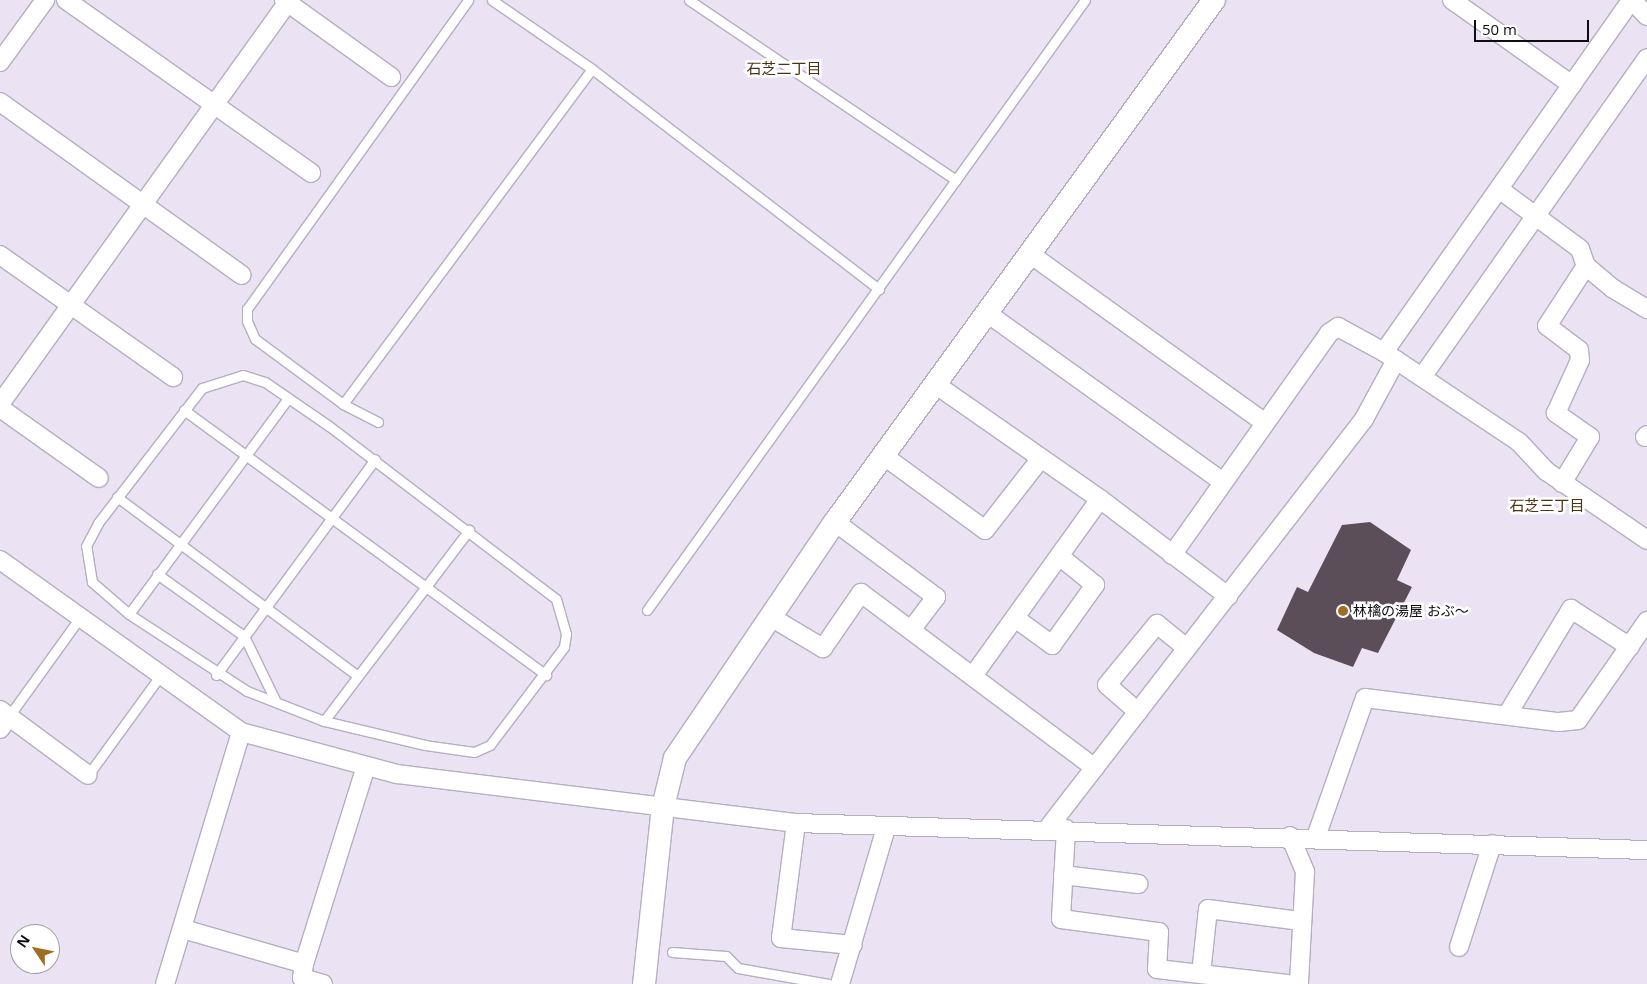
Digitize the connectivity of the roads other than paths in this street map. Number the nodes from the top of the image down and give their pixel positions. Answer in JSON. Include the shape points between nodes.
{"nodes":[{"id":1,"x":45,"y":0,"type":"edge"},
{"id":2,"x":66,"y":0,"type":"edge"},
{"id":3,"x":468,"y":0,"type":"edge"},
{"id":4,"x":492,"y":0,"type":"edge"},
{"id":5,"x":689,"y":0,"type":"edge"},
{"id":6,"x":1085,"y":0,"type":"edge"},
{"id":7,"x":1214,"y":0,"type":"edge"},
{"id":8,"x":1452,"y":0,"type":"edge"},
{"id":9,"x":1632,"y":0,"type":"edge"},
{"id":10,"x":287,"y":1,"type":"edge"},
{"id":11,"x":1647,"y":16,"type":"edge"},
{"id":12,"x":1647,"y":58,"type":"edge"},
{"id":13,"x":0,"y":62,"type":"edge"},
{"id":14,"x":592,"y":69,"type":"junction"},
{"id":15,"x":391,"y":77,"type":"dead end"},
{"id":16,"x":1572,"y":85,"type":"junction"},
{"id":17,"x":0,"y":102,"type":"edge"},
{"id":18,"x":214,"y":105,"type":"junction"},
{"id":19,"x":311,"y":174,"type":"dead end"},
{"id":20,"x":956,"y":180,"type":"junction"},
{"id":21,"x":1499,"y":189,"type":"junction"},
{"id":22,"x":142,"y":206,"type":"junction"},
{"id":23,"x":1535,"y":217,"type":"junction"},
{"id":24,"x":1030,"y":254,"type":"junction"},
{"id":25,"x":0,"y":255,"type":"edge"},
{"id":26,"x":1586,"y":266,"type":"junction"},
{"id":27,"x":242,"y":275,"type":"dead end"},
{"id":28,"x":879,"y":289,"type":"junction"},
{"id":29,"x":71,"y":305,"type":"junction"},
{"id":30,"x":1647,"y":309,"type":"edge"},
{"id":31,"x":987,"y":313,"type":"junction"},
{"id":32,"x":1390,"y":356,"type":"junction"},
{"id":33,"x":173,"y":376,"type":"dead end"},
{"id":34,"x":1422,"y":377,"type":"junction"},
{"id":35,"x":935,"y":384,"type":"junction"},
{"id":36,"x":288,"y":398,"type":"junction"},
{"id":37,"x":2,"y":400,"type":"edge"},
{"id":38,"x":343,"y":404,"type":"junction"},
{"id":39,"x":184,"y":410,"type":"junction"},
{"id":40,"x":378,"y":422,"type":"dead end"},
{"id":41,"x":1265,"y":423,"type":"junction"},
{"id":42,"x":246,"y":455,"type":"junction"},
{"id":43,"x":884,"y":456,"type":"junction"},
{"id":44,"x":1041,"y":458,"type":"junction"},
{"id":45,"x":375,"y":459,"type":"junction"},
{"id":46,"x":99,"y":478,"type":"dead end"},
{"id":47,"x":1223,"y":482,"type":"junction"},
{"id":48,"x":1562,"y":483,"type":"junction"},
{"id":49,"x":117,"y":497,"type":"junction"},
{"id":50,"x":1100,"y":499,"type":"junction"},
{"id":51,"x":330,"y":518,"type":"junction"},
{"id":52,"x":835,"y":522,"type":"junction"},
{"id":53,"x":469,"y":530,"type":"junction"},
{"id":54,"x":1647,"y":540,"type":"edge"},
{"id":55,"x":180,"y":543,"type":"junction"},
{"id":56,"x":1172,"y":555,"type":"junction"},
{"id":57,"x":1059,"y":556,"type":"junction"},
{"id":58,"x":0,"y":560,"type":"edge"},
{"id":59,"x":157,"y":574,"type":"junction"},
{"id":60,"x":424,"y":586,"type":"junction"},
{"id":61,"x":1228,"y":596,"type":"junction"},
{"id":62,"x":266,"y":607,"type":"junction"},
{"id":63,"x":647,"y":610,"type":"dead end"},
{"id":64,"x":129,"y":614,"type":"junction"},
{"id":65,"x":81,"y":616,"type":"junction"},
{"id":66,"x":769,"y":616,"type":"junction"},
{"id":67,"x":1014,"y":618,"type":"junction"},
{"id":68,"x":1647,"y":621,"type":"edge"},
{"id":69,"x":912,"y":629,"type":"junction"},
{"id":70,"x":244,"y":636,"type":"junction"},
{"id":71,"x":1630,"y":647,"type":"junction"},
{"id":72,"x":1187,"y":648,"type":"junction"},
{"id":73,"x":162,"y":673,"type":"junction"},
{"id":74,"x":975,"y":673,"type":"junction"},
{"id":75,"x":216,"y":675,"type":"junction"},
{"id":76,"x":357,"y":675,"type":"junction"},
{"id":77,"x":546,"y":675,"type":"junction"},
{"id":78,"x":276,"y":702,"type":"junction"},
{"id":79,"x":1138,"y":712,"type":"junction"},
{"id":80,"x":1508,"y":715,"type":"junction"},
{"id":81,"x":3,"y":718,"type":"edge"},
{"id":82,"x":324,"y":721,"type":"junction"},
{"id":83,"x":242,"y":732,"type":"junction"},
{"id":84,"x":366,"y":766,"type":"junction"},
{"id":85,"x":1095,"y":768,"type":"junction"},
{"id":86,"x":88,"y":775,"type":"joint"},
{"id":87,"x":663,"y":807,"type":"junction"},
{"id":88,"x":796,"y":823,"type":"junction"},
{"id":89,"x":886,"y":828,"type":"junction"},
{"id":90,"x":1048,"y":828,"type":"junction"},
{"id":91,"x":1066,"y":829,"type":"junction"},
{"id":92,"x":1290,"y":836,"type":"junction"},
{"id":93,"x":1316,"y":836,"type":"junction"},
{"id":94,"x":1492,"y":844,"type":"junction"},
{"id":95,"x":1647,"y":850,"type":"edge"},
{"id":96,"x":1063,"y":875,"type":"junction"},
{"id":97,"x":1138,"y":884,"type":"dead end"},
{"id":98,"x":1301,"y":921,"type":"junction"},
{"id":99,"x":183,"y":929,"type":"junction"},
{"id":100,"x":853,"y":945,"type":"junction"},
{"id":101,"x":1459,"y":947,"type":"dead end"},
{"id":102,"x":672,"y":952,"type":"dead end"},
{"id":103,"x":1201,"y":974,"type":"junction"},
{"id":104,"x":302,"y":976,"type":"edge"},
{"id":105,"x":165,"y":984,"type":"edge"},
{"id":106,"x":323,"y":984,"type":"edge"},
{"id":107,"x":644,"y":984,"type":"edge"},
{"id":108,"x":829,"y":984,"type":"edge"},
{"id":109,"x":840,"y":984,"type":"edge"},
{"id":110,"x":1287,"y":984,"type":"edge"},
{"id":111,"x":1299,"y":984,"type":"edge"}],
"edges":[{"from":1,"to":13,"type":"street"},
{"from":2,"to":18,"type":"street"},
{"from":3,"to":38,"type":"lane","via":[[247,309],[247,321],[255,339]]},
{"from":4,"to":14,"type":"lane"},
{"from":5,"to":20,"type":"lane"},
{"from":6,"to":20,"type":"lane"},
{"from":7,"to":24,"type":"street"},
{"from":8,"to":16,"type":"street"},
{"from":9,"to":11,"type":"street"},
{"from":9,"to":16,"type":"street"},
{"from":10,"to":15,"type":"street"},
{"from":10,"to":18,"type":"street"},
{"from":12,"to":23,"type":"street"},
{"from":14,"to":28,"type":"lane"},
{"from":14,"to":38,"type":"lane"},
{"from":16,"to":21,"type":"street"},
{"from":17,"to":22,"type":"street"},
{"from":18,"to":19,"type":"street"},
{"from":18,"to":22,"type":"street"},
{"from":20,"to":28,"type":"lane"},
{"from":21,"to":23,"type":"street"},
{"from":21,"to":32,"type":"street"},
{"from":22,"to":27,"type":"street"},
{"from":22,"to":29,"type":"street"},
{"from":23,"to":26,"type":"street","via":[[1580,250]]},
{"from":23,"to":34,"type":"street"},
{"from":24,"to":31,"type":"street"},
{"from":24,"to":41,"type":"street"},
{"from":25,"to":29,"type":"street"},
{"from":26,"to":30,"type":"street"},
{"from":26,"to":48,"type":"street","via":[[1547,326],[1579,350],[1580,360],[1556,413],[1590,437]]},
{"from":28,"to":63,"type":"lane"},
{"from":29,"to":33,"type":"street"},
{"from":29,"to":37,"type":"street"},
{"from":31,"to":35,"type":"street"},
{"from":31,"to":47,"type":"street"},
{"from":32,"to":34,"type":"street"},
{"from":32,"to":41,"type":"street","via":[[1338,327],[1329,333]]},
{"from":32,"to":61,"type":"street","via":[[1364,419]]},
{"from":34,"to":48,"type":"street","via":[[1519,442]]},
{"from":35,"to":43,"type":"street"},
{"from":35,"to":44,"type":"street"},
{"from":36,"to":39,"type":"lane","via":[[256,378],[229,376],[202,388]]},
{"from":36,"to":42,"type":"lane"},
{"from":36,"to":45,"type":"lane"},
{"from":37,"to":46,"type":"street"},
{"from":38,"to":40,"type":"lane"},
{"from":39,"to":42,"type":"lane"},
{"from":39,"to":49,"type":"lane"},
{"from":41,"to":47,"type":"street"},
{"from":42,"to":51,"type":"lane"},
{"from":42,"to":55,"type":"lane"},
{"from":43,"to":44,"type":"street","via":[[985,530]]},
{"from":43,"to":52,"type":"street"},
{"from":44,"to":50,"type":"street"},
{"from":45,"to":51,"type":"lane"},
{"from":45,"to":53,"type":"lane"},
{"from":47,"to":56,"type":"street"},
{"from":48,"to":54,"type":"street"},
{"from":49,"to":55,"type":"lane"},
{"from":49,"to":64,"type":"lane","via":[[86,546],[86,566],[102,594]]},
{"from":50,"to":56,"type":"street"},
{"from":50,"to":57,"type":"street"},
{"from":51,"to":60,"type":"lane"},
{"from":51,"to":62,"type":"lane"},
{"from":52,"to":66,"type":"street"},
{"from":52,"to":69,"type":"street","via":[[936,597]]},
{"from":53,"to":60,"type":"lane"},
{"from":53,"to":77,"type":"lane","via":[[548,589],[561,609],[564,647]]},
{"from":55,"to":59,"type":"lane"},
{"from":55,"to":62,"type":"lane"},
{"from":56,"to":61,"type":"street"},
{"from":57,"to":67,"type":"street"},
{"from":57,"to":67,"type":"street","via":[[1095,586],[1052,645]]},
{"from":58,"to":65,"type":"street"},
{"from":59,"to":64,"type":"lane"},
{"from":59,"to":70,"type":"lane"},
{"from":60,"to":76,"type":"lane"},
{"from":60,"to":77,"type":"lane"},
{"from":61,"to":72,"type":"street"},
{"from":62,"to":70,"type":"lane"},
{"from":62,"to":76,"type":"lane"},
{"from":64,"to":75,"type":"lane"},
{"from":65,"to":73,"type":"street"},
{"from":65,"to":81,"type":"lane"},
{"from":66,"to":69,"type":"street","via":[[823,648],[861,593]]},
{"from":66,"to":87,"type":"street","via":[[675,758]]},
{"from":67,"to":74,"type":"street"},
{"from":68,"to":71,"type":"street"},
{"from":69,"to":74,"type":"street"},
{"from":70,"to":75,"type":"lane"},
{"from":70,"to":78,"type":"lane"},
{"from":71,"to":80,"type":"street","via":[[1578,720]]},
{"from":71,"to":80,"type":"street","via":[[1571,609]]},
{"from":72,"to":79,"type":"street"},
{"from":72,"to":79,"type":"street","via":[[1157,624],[1107,685]]},
{"from":73,"to":83,"type":"street"},
{"from":73,"to":86,"type":"lane"},
{"from":74,"to":85,"type":"street"},
{"from":75,"to":78,"type":"lane"},
{"from":76,"to":82,"type":"lane"},
{"from":77,"to":82,"type":"lane","via":[[507,727],[490,745],[474,752],[455,752]]},
{"from":78,"to":82,"type":"lane"},
{"from":79,"to":85,"type":"street"},
{"from":80,"to":93,"type":"street","via":[[1365,698]]},
{"from":81,"to":86,"type":"street"},
{"from":83,"to":84,"type":"street"},
{"from":83,"to":99,"type":"street"},
{"from":84,"to":87,"type":"street"},
{"from":84,"to":104,"type":"street"},
{"from":85,"to":90,"type":"street"},
{"from":87,"to":88,"type":"street"},
{"from":87,"to":107,"type":"street"},
{"from":88,"to":89,"type":"street"},
{"from":88,"to":100,"type":"street","via":[[781,938]]},
{"from":89,"to":90,"type":"street"},
{"from":89,"to":100,"type":"street"},
{"from":90,"to":91,"type":"street"},
{"from":91,"to":92,"type":"street"},
{"from":91,"to":96,"type":"street"},
{"from":92,"to":93,"type":"street"},
{"from":92,"to":98,"type":"street","via":[[1304,872]]},
{"from":93,"to":94,"type":"street"},
{"from":94,"to":95,"type":"street"},
{"from":94,"to":101,"type":"street"},
{"from":96,"to":97,"type":"street"},
{"from":96,"to":103,"type":"street","via":[[1060,919],[1159,932],[1157,969]]},
{"from":98,"to":103,"type":"street","via":[[1208,909]]},
{"from":98,"to":111,"type":"street"},
{"from":99,"to":104,"type":"street"},
{"from":99,"to":105,"type":"street"},
{"from":100,"to":109,"type":"street"},
{"from":102,"to":108,"type":"lane","via":[[726,956],[738,968]]},
{"from":103,"to":110,"type":"street"},
{"from":104,"to":106,"type":"street"}]}
